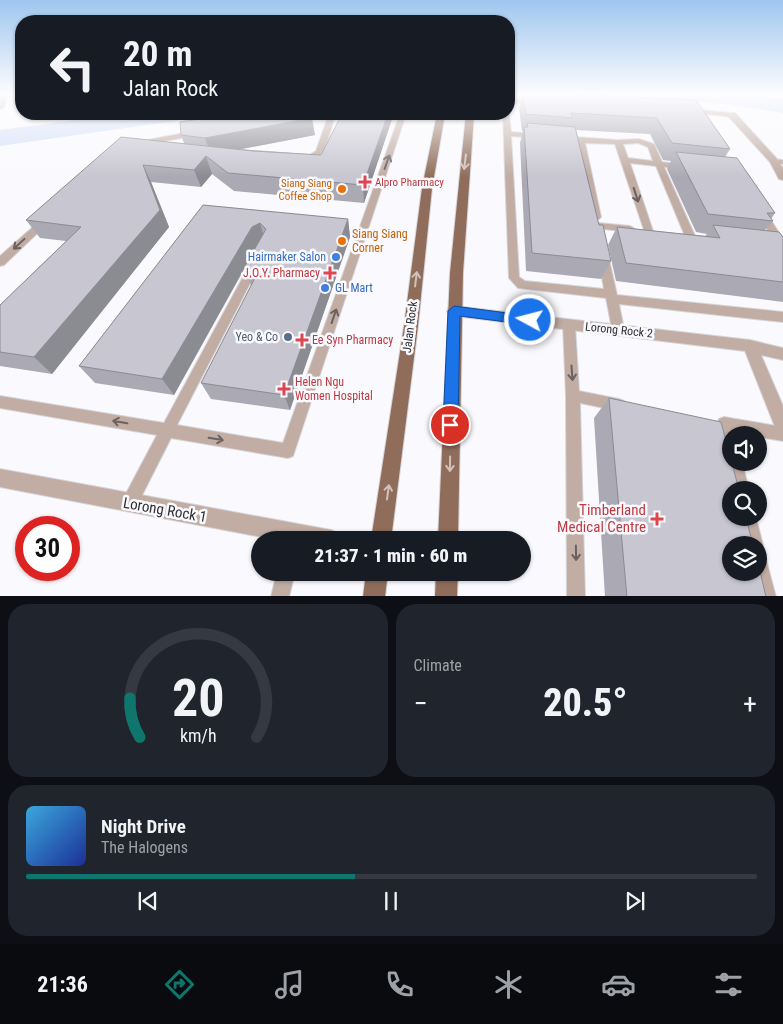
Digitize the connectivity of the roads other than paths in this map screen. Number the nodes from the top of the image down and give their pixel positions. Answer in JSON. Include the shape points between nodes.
{"nodes":[{"id":1,"x":330,"y":121,"type":"edge"},
{"id":2,"x":401,"y":121,"type":"edge"},
{"id":3,"x":440,"y":121,"type":"edge"},
{"id":4,"x":469,"y":121,"type":"edge"},
{"id":5,"x":506,"y":121,"type":"edge"},
{"id":6,"x":738,"y":121,"type":"edge"},
{"id":7,"x":206,"y":131,"type":"edge"},
{"id":8,"x":507,"y":134,"type":"junction"},
{"id":9,"x":581,"y":140,"type":"junction"},
{"id":10,"x":618,"y":142,"type":"junction"},
{"id":11,"x":145,"y":151,"type":"edge"},
{"id":12,"x":625,"y":160,"type":"junction"},
{"id":13,"x":779,"y":162,"type":"edge"},
{"id":14,"x":296,"y":164,"type":"edge"},
{"id":15,"x":660,"y":164,"type":"junction"},
{"id":16,"x":698,"y":168,"type":"edge"},
{"id":17,"x":783,"y":177,"type":"edge"},
{"id":18,"x":755,"y":202,"type":"edge"},
{"id":19,"x":51,"y":214,"type":"edge"},
{"id":20,"x":600,"y":235,"type":"junction"},
{"id":21,"x":690,"y":236,"type":"edge"},
{"id":22,"x":780,"y":247,"type":"edge"},
{"id":23,"x":259,"y":255,"type":"edge"},
{"id":24,"x":0,"y":262,"type":"edge"},
{"id":25,"x":611,"y":296,"type":"junction"},
{"id":26,"x":454,"y":311,"type":"junction"},
{"id":27,"x":783,"y":317,"type":"edge"},
{"id":28,"x":569,"y":325,"type":"junction"},
{"id":29,"x":618,"y":329,"type":"junction"},
{"id":30,"x":750,"y":346,"type":"junction"},
{"id":31,"x":783,"y":354,"type":"edge"},
{"id":32,"x":573,"y":396,"type":"junction"},
{"id":33,"x":0,"y":402,"type":"edge"},
{"id":34,"x":630,"y":407,"type":"edge"},
{"id":35,"x":736,"y":426,"type":"edge"},
{"id":36,"x":783,"y":426,"type":"edge"},
{"id":37,"x":168,"y":430,"type":"junction"},
{"id":38,"x":722,"y":430,"type":"edge"},
{"id":39,"x":767,"y":431,"type":"edge"},
{"id":40,"x":783,"y":434,"type":"edge"},
{"id":41,"x":0,"y":478,"type":"edge"},
{"id":42,"x":128,"y":503,"type":"junction"},
{"id":43,"x":266,"y":531,"type":"edge"},
{"id":44,"x":382,"y":531,"type":"edge"},
{"id":45,"x":448,"y":531,"type":"edge"},
{"id":46,"x":284,"y":581,"type":"edge"},
{"id":47,"x":376,"y":581,"type":"edge"},
{"id":48,"x":378,"y":581,"type":"edge"},
{"id":49,"x":447,"y":581,"type":"edge"},
{"id":50,"x":764,"y":581,"type":"edge"},
{"id":51,"x":280,"y":596,"type":"edge"},
{"id":52,"x":374,"y":596,"type":"edge"},
{"id":53,"x":379,"y":596,"type":"edge"},
{"id":54,"x":446,"y":596,"type":"edge"},
{"id":55,"x":576,"y":596,"type":"edge"},
{"id":56,"x":768,"y":596,"type":"edge"}],
"edges":[{"from":1,"to":14,"type":"lane","via":[[320,152]]},
{"from":37,"to":2,"type":"lane","one_way":true,"via":[[288,451]]},
{"from":44,"to":3,"type":"main road","name":"Jalan Rock","one_way":true,"via":[[427,188]]},
{"from":4,"to":26,"type":"main road","one_way":true,"via":[[461,192]]},
{"from":5,"to":8,"type":"lane"},
{"from":6,"to":13,"type":"street"},
{"from":7,"to":11,"type":"lane","via":[[144,142],[126,149]]},
{"from":8,"to":9,"type":"lane"},
{"from":8,"to":25,"type":"lane","via":[[514,278],[522,285]]},
{"from":9,"to":10,"type":"lane"},
{"from":9,"to":20,"type":"lane"},
{"from":10,"to":12,"type":"lane"},
{"from":10,"to":15,"type":"lane","via":[[648,143]]},
{"from":12,"to":15,"type":"lane"},
{"from":12,"to":20,"type":"lane","one_way":true,"via":[[652,231]]},
{"from":13,"to":17,"type":"street"},
{"from":15,"to":16,"type":"lane"},
{"from":15,"to":21,"type":"lane"},
{"from":18,"to":22,"type":"lane"},
{"from":19,"to":24,"type":"lane","one_way":true},
{"from":20,"to":25,"type":"lane"},
{"from":23,"to":37,"type":"lane"},
{"from":25,"to":27,"type":"lane"},
{"from":25,"to":29,"type":"lane"},
{"from":26,"to":28,"type":"street","name":"Lorong Rock 2"},
{"from":26,"to":45,"type":"main road","one_way":true},
{"from":28,"to":29,"type":"street","name":"Lorong Rock 2"},
{"from":28,"to":32,"type":"lane","one_way":true},
{"from":29,"to":30,"type":"street","name":"Lorong Rock 2"},
{"from":30,"to":31,"type":"street","name":"Lorong Rock 2"},
{"from":30,"to":36,"type":"street"},
{"from":32,"to":34,"type":"lane"},
{"from":32,"to":55,"type":"lane","one_way":true},
{"from":37,"to":33,"type":"lane","one_way":true},
{"from":35,"to":38,"type":"lane","via":[[719,423]]},
{"from":37,"to":42,"type":"lane"},
{"from":39,"to":40,"type":"lane"},
{"from":41,"to":42,"type":"street","name":"Lorong Rock 1"},
{"from":42,"to":43,"type":"street","name":"Lorong Rock 1"},
{"from":46,"to":51,"type":"lane"},
{"from":47,"to":52,"type":"main road"},
{"from":48,"to":53,"type":"main road"},
{"from":49,"to":54,"type":"main road"},
{"from":50,"to":56,"type":"lane"}]}
